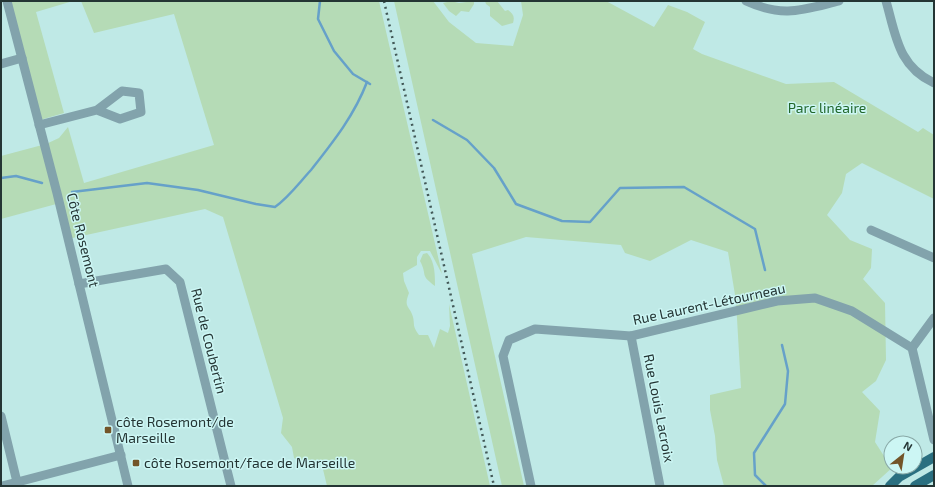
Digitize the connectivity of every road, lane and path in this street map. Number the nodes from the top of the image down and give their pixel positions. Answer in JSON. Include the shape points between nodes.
{"nodes":[{"id":1,"x":7,"y":1,"type":"edge"},
{"id":2,"x":746,"y":1,"type":"edge"},
{"id":3,"x":839,"y":1,"type":"edge"},
{"id":4,"x":886,"y":1,"type":"edge"},
{"id":5,"x":22,"y":58,"type":"junction"},
{"id":6,"x":1,"y":64,"type":"edge"},
{"id":7,"x":934,"y":83,"type":"edge"},
{"id":8,"x":97,"y":110,"type":"junction"},
{"id":9,"x":39,"y":125,"type":"junction"},
{"id":10,"x":871,"y":230,"type":"dead end"},
{"id":11,"x":934,"y":258,"type":"edge"},
{"id":12,"x":79,"y":284,"type":"junction"},
{"id":13,"x":934,"y":318,"type":"edge"},
{"id":14,"x":631,"y":336,"type":"junction"},
{"id":15,"x":912,"y":348,"type":"junction"},
{"id":16,"x":1,"y":416,"type":"edge"},
{"id":17,"x":934,"y":440,"type":"edge"},
{"id":18,"x":121,"y":455,"type":"junction"},
{"id":19,"x":934,"y":457,"type":"edge"},
{"id":20,"x":934,"y":475,"type":"edge"},
{"id":21,"x":17,"y":482,"type":"junction"},
{"id":22,"x":2,"y":486,"type":"edge"},
{"id":23,"x":128,"y":486,"type":"edge"},
{"id":24,"x":231,"y":486,"type":"edge"},
{"id":25,"x":531,"y":486,"type":"edge"},
{"id":26,"x":660,"y":486,"type":"edge"},
{"id":27,"x":890,"y":486,"type":"edge"},
{"id":28,"x":915,"y":486,"type":"edge"}],
"edges":[{"from":1,"to":5,"type":"street","name":"Côte Rosemont"},
{"from":2,"to":3,"type":"street","via":[[764,9],[787,12]]},
{"from":4,"to":7,"type":"street","via":[[899,50],[913,70]]},
{"from":5,"to":6,"type":"street"},
{"from":5,"to":9,"type":"street","name":"Côte Rosemont"},
{"from":8,"to":8,"type":"street","via":[[120,119],[141,112],[140,94],[122,91]]},
{"from":8,"to":9,"type":"street"},
{"from":9,"to":12,"type":"street","name":"Côte Rosemont"},
{"from":10,"to":11,"type":"street"},
{"from":12,"to":18,"type":"street","name":"Côte Rosemont"},
{"from":12,"to":24,"type":"street","name":"Rue de Coubertin","via":[[166,269],[180,282]]},
{"from":13,"to":15,"type":"street"},
{"from":14,"to":15,"type":"street","name":"Rue Laurent-Létourneau","via":[[777,301],[815,298],[852,311]]},
{"from":14,"to":25,"type":"street","name":"Rue Laurent-Létourneau","via":[[535,329],[509,340],[503,356]]},
{"from":14,"to":26,"type":"street","name":"Rue Louis Lacroix"},
{"from":15,"to":17,"type":"street"},
{"from":16,"to":21,"type":"street"},
{"from":18,"to":21,"type":"street"},
{"from":18,"to":23,"type":"street","name":"Côte Rosemont"},
{"from":19,"to":27,"type":"main road","via":[[899,477]]},
{"from":20,"to":28,"type":"main road"},
{"from":21,"to":22,"type":"street"}]}
